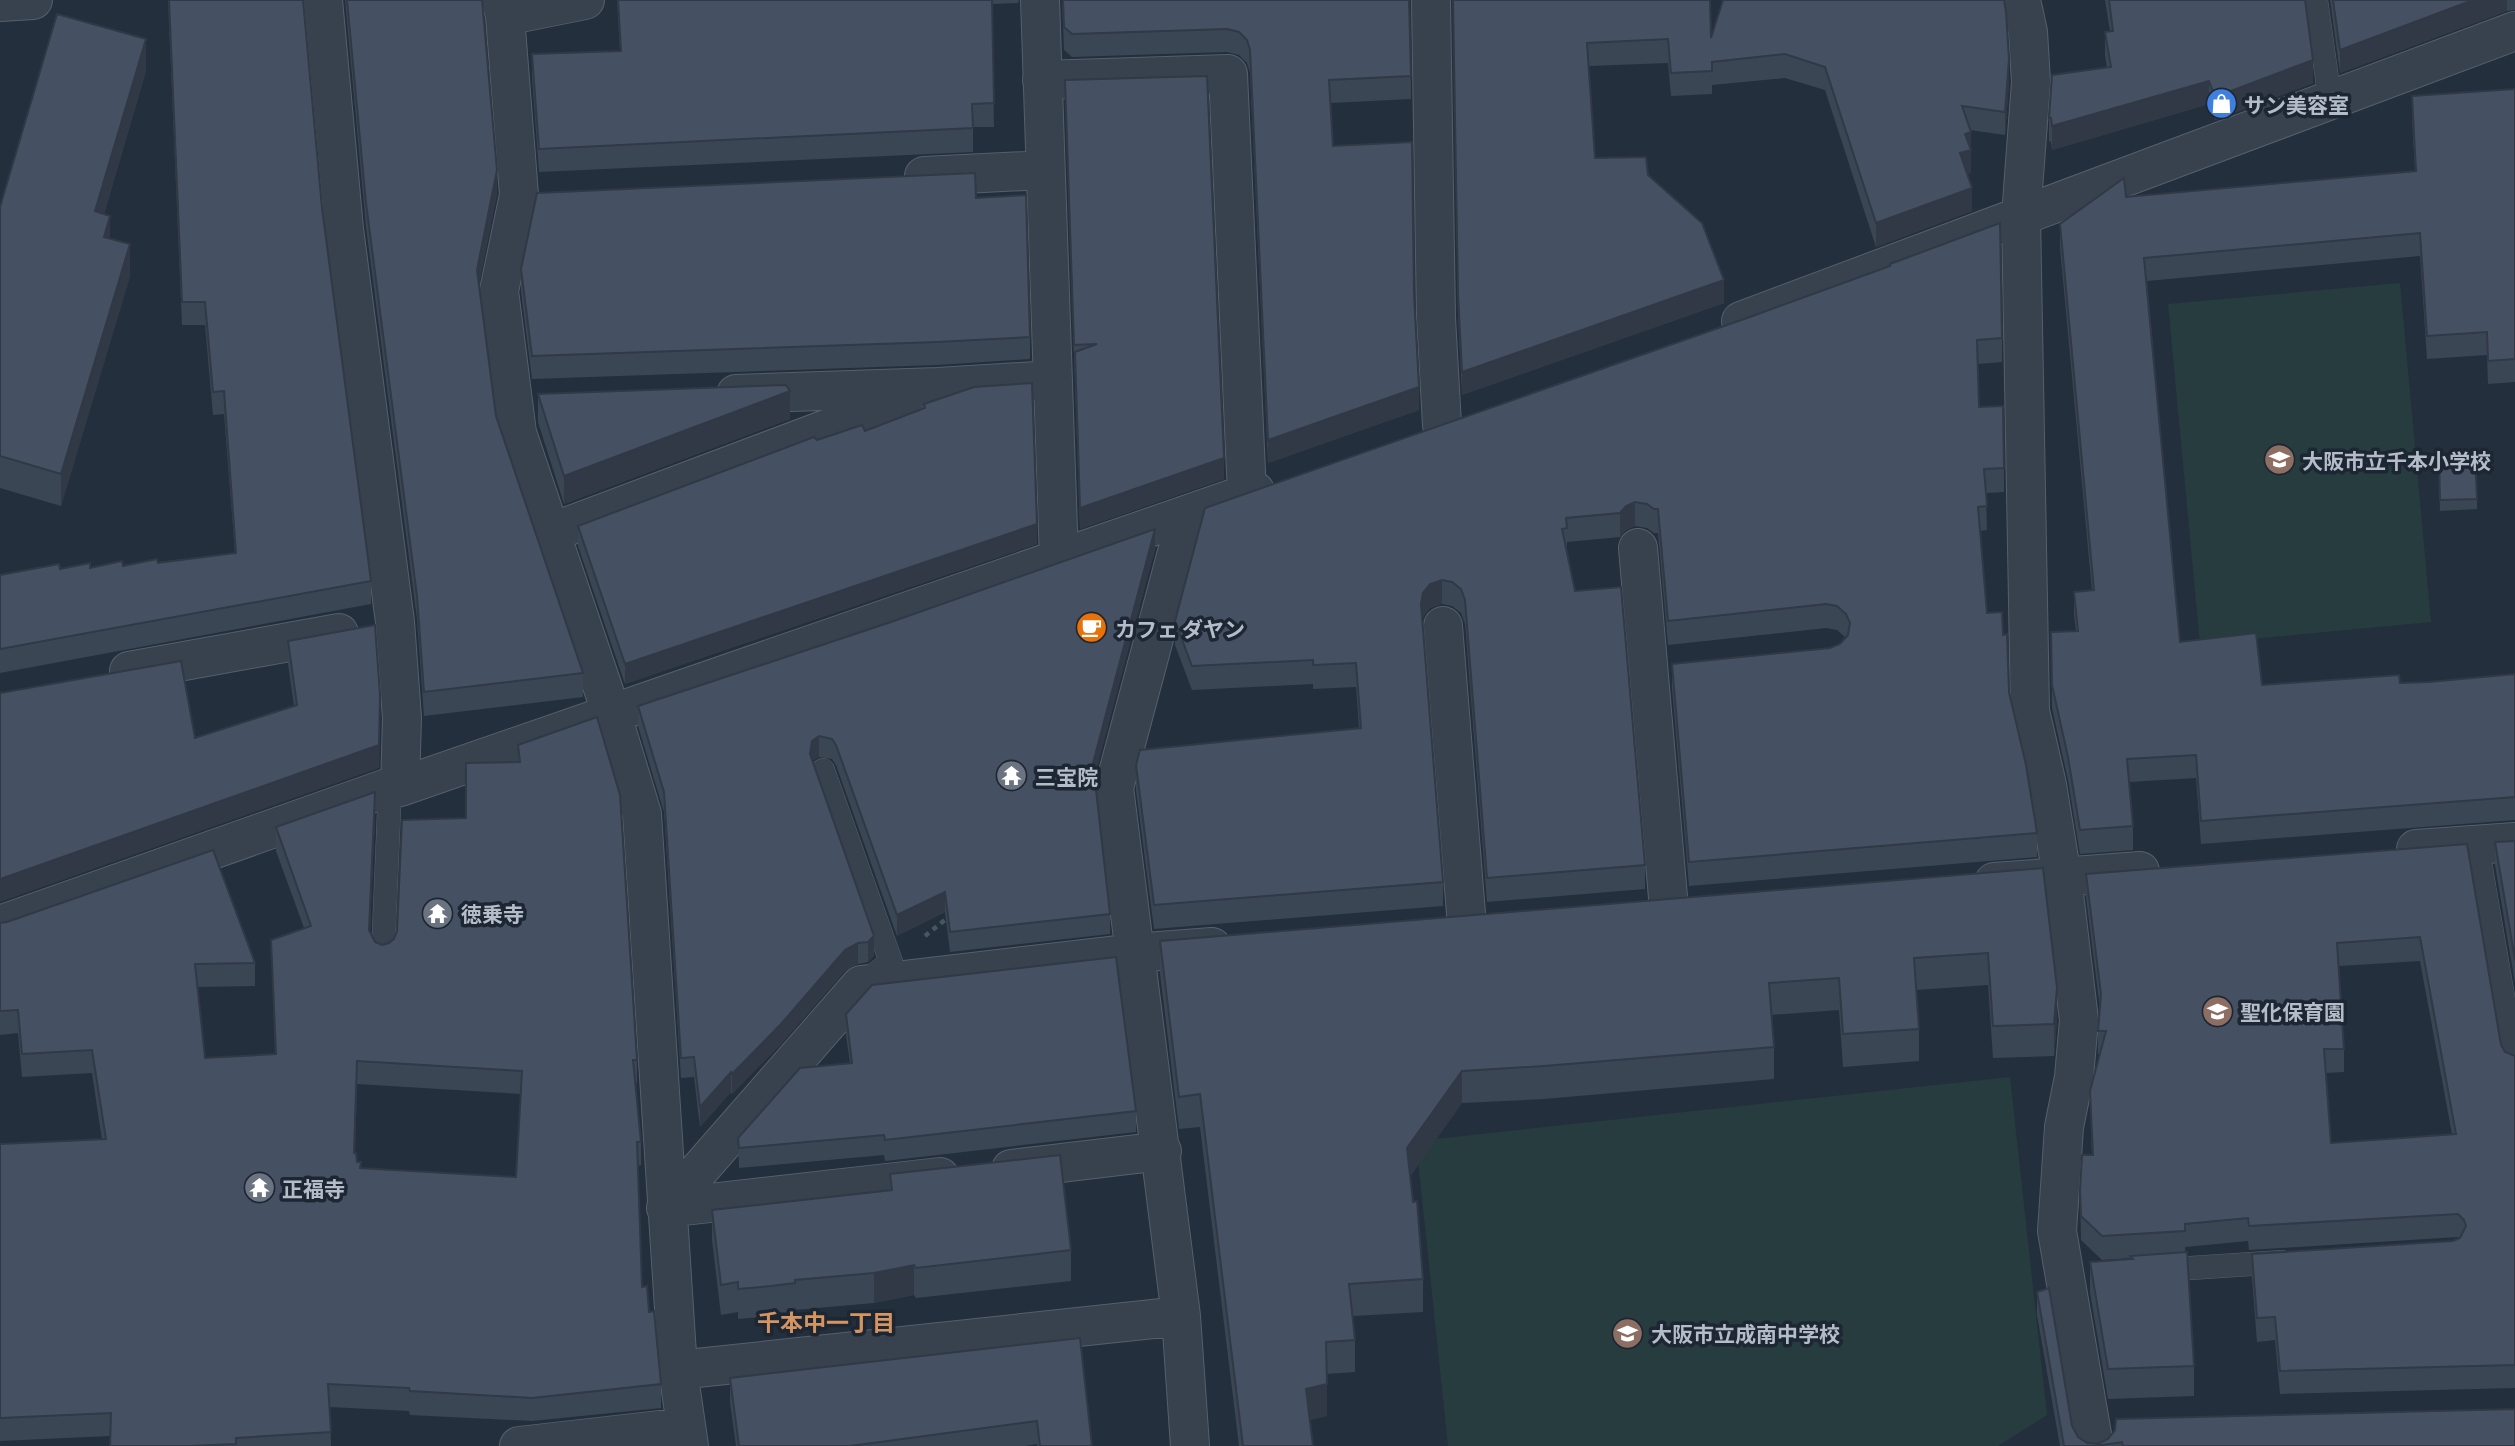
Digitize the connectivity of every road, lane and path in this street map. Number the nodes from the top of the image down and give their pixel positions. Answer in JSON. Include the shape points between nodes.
{"nodes":[{"id":1,"x":33,"y":0,"type":"edge"},
{"id":2,"x":323,"y":0,"type":"edge"},
{"id":3,"x":585,"y":0,"type":"edge"},
{"id":4,"x":1040,"y":0,"type":"edge"},
{"id":5,"x":1432,"y":0,"type":"edge"},
{"id":6,"x":2022,"y":0,"type":"edge"},
{"id":7,"x":2316,"y":0,"type":"edge"},
{"id":8,"x":0,"y":2,"type":"edge"},
{"id":9,"x":503,"y":8,"type":"edge"},
{"id":10,"x":2515,"y":31,"type":"edge"},
{"id":11,"x":1042,"y":80,"type":"junction"},
{"id":12,"x":2330,"y":100,"type":"junction"},
{"id":13,"x":1045,"y":170,"type":"junction"},
{"id":14,"x":893,"y":177,"type":"edge"},
{"id":15,"x":2021,"y":216,"type":"junction"},
{"id":16,"x":1714,"y":330,"type":"edge"},
{"id":17,"x":1052,"y":380,"type":"junction"},
{"id":18,"x":938,"y":387,"type":"junction"},
{"id":19,"x":705,"y":395,"type":"edge"},
{"id":20,"x":1480,"y":412,"type":"edge"},
{"id":21,"x":1286,"y":480,"type":"edge"},
{"id":22,"x":1247,"y":494,"type":"junction"},
{"id":23,"x":1187,"y":515,"type":"junction"},
{"id":24,"x":550,"y":533,"type":"junction"},
{"id":25,"x":1638,"y":548,"type":"dead end"},
{"id":26,"x":1059,"y":560,"type":"junction"},
{"id":27,"x":395,"y":622,"type":"junction"},
{"id":28,"x":1443,"y":626,"type":"dead end"},
{"id":29,"x":95,"y":677,"type":"edge"},
{"id":30,"x":611,"y":712,"type":"junction"},
{"id":31,"x":823,"y":770,"type":"dead end"},
{"id":32,"x":395,"y":787,"type":"junction"},
{"id":33,"x":2515,"y":842,"type":"edge"},
{"id":34,"x":2477,"y":845,"type":"junction"},
{"id":35,"x":2380,"y":852,"type":"edge"},
{"id":36,"x":2172,"y":868,"type":"edge"},
{"id":37,"x":2062,"y":877,"type":"junction"},
{"id":38,"x":1953,"y":886,"type":"edge"},
{"id":39,"x":1709,"y":906,"type":"edge"},
{"id":40,"x":1669,"y":909,"type":"junction"},
{"id":41,"x":954,"y":912,"type":"edge"},
{"id":42,"x":1628,"y":912,"type":"edge"},
{"id":43,"x":1507,"y":922,"type":"edge"},
{"id":44,"x":0,"y":925,"type":"edge"},
{"id":45,"x":1245,"y":944,"type":"edge"},
{"id":46,"x":1134,"y":953,"type":"junction"},
{"id":47,"x":383,"y":954,"type":"edge"},
{"id":48,"x":891,"y":962,"type":"junction"},
{"id":49,"x":861,"y":985,"type":"junction"},
{"id":50,"x":2515,"y":1066,"type":"edge"},
{"id":51,"x":1162,"y":1151,"type":"junction"},
{"id":52,"x":666,"y":1209,"type":"junction"},
{"id":53,"x":2300,"y":1260,"type":"edge"},
{"id":54,"x":2134,"y":1272,"type":"edge"},
{"id":55,"x":1181,"y":1316,"type":"junction"},
{"id":56,"x":678,"y":1370,"type":"junction"},
{"id":57,"x":2131,"y":1420,"type":"edge"},
{"id":58,"x":2092,"y":1434,"type":"edge"},
{"id":59,"x":687,"y":1436,"type":"edge"},
{"id":60,"x":519,"y":1446,"type":"edge"},
{"id":61,"x":1190,"y":1446,"type":"edge"}],
"edges":[{"from":1,"to":8,"type":"street"},
{"from":2,"to":27,"type":"street","via":[[344,229]]},
{"from":3,"to":9,"type":"street"},
{"from":4,"to":11,"type":"street"},
{"from":5,"to":20,"type":"street","via":[[1436,318],[1429,430]]},
{"from":6,"to":15,"type":"street","via":[[2031,82]]},
{"from":7,"to":12,"type":"lane"},
{"from":9,"to":24,"type":"street","via":[[533,194],[499,291],[527,401],[517,433]]},
{"from":10,"to":12,"type":"street"},
{"from":11,"to":13,"type":"street"},
{"from":11,"to":22,"type":"street","via":[[1228,74]]},
{"from":12,"to":15,"type":"street"},
{"from":13,"to":14,"type":"street"},
{"from":13,"to":17,"type":"street"},
{"from":15,"to":16,"type":"street"},
{"from":15,"to":37,"type":"street","via":[[2030,711]]},
{"from":17,"to":18,"type":"street"},
{"from":17,"to":26,"type":"street"},
{"from":18,"to":19,"type":"street"},
{"from":18,"to":24,"type":"street"},
{"from":21,"to":22,"type":"street"},
{"from":22,"to":23,"type":"street"},
{"from":23,"to":26,"type":"street"},
{"from":23,"to":46,"type":"street","via":[[1114,788]]},
{"from":24,"to":30,"type":"street"},
{"from":25,"to":40,"type":"street","via":[[1662,668]]},
{"from":26,"to":30,"type":"street"},
{"from":27,"to":29,"type":"street"},
{"from":27,"to":32,"type":"street","via":[[402,718]]},
{"from":28,"to":43,"type":"street","via":[[1453,927]]},
{"from":30,"to":32,"type":"street"},
{"from":30,"to":52,"type":"street","via":[[642,814]]},
{"from":31,"to":48,"type":"lane"},
{"from":32,"to":44,"type":"street"},
{"from":32,"to":47,"type":"lane"},
{"from":33,"to":34,"type":"street"},
{"from":34,"to":35,"type":"street"},
{"from":34,"to":50,"type":"lane"},
{"from":36,"to":37,"type":"street"},
{"from":37,"to":38,"type":"street"},
{"from":37,"to":58,"type":"street","via":[[2079,1020],[2064,1127],[2057,1231],[2079,1275]]},
{"from":39,"to":40,"type":"street"},
{"from":40,"to":42,"type":"street"},
{"from":41,"to":48,"type":"path"},
{"from":45,"to":46,"type":"street"},
{"from":46,"to":49,"type":"street"},
{"from":46,"to":51,"type":"street"},
{"from":48,"to":49,"type":"lane"},
{"from":49,"to":52,"type":"street"},
{"from":51,"to":52,"type":"street"},
{"from":51,"to":55,"type":"street"},
{"from":52,"to":56,"type":"street"},
{"from":53,"to":54,"type":"lane"},
{"from":55,"to":56,"type":"street"},
{"from":55,"to":61,"type":"street"},
{"from":56,"to":59,"type":"street"},
{"from":57,"to":58,"type":"street"},
{"from":59,"to":60,"type":"street"}]}
